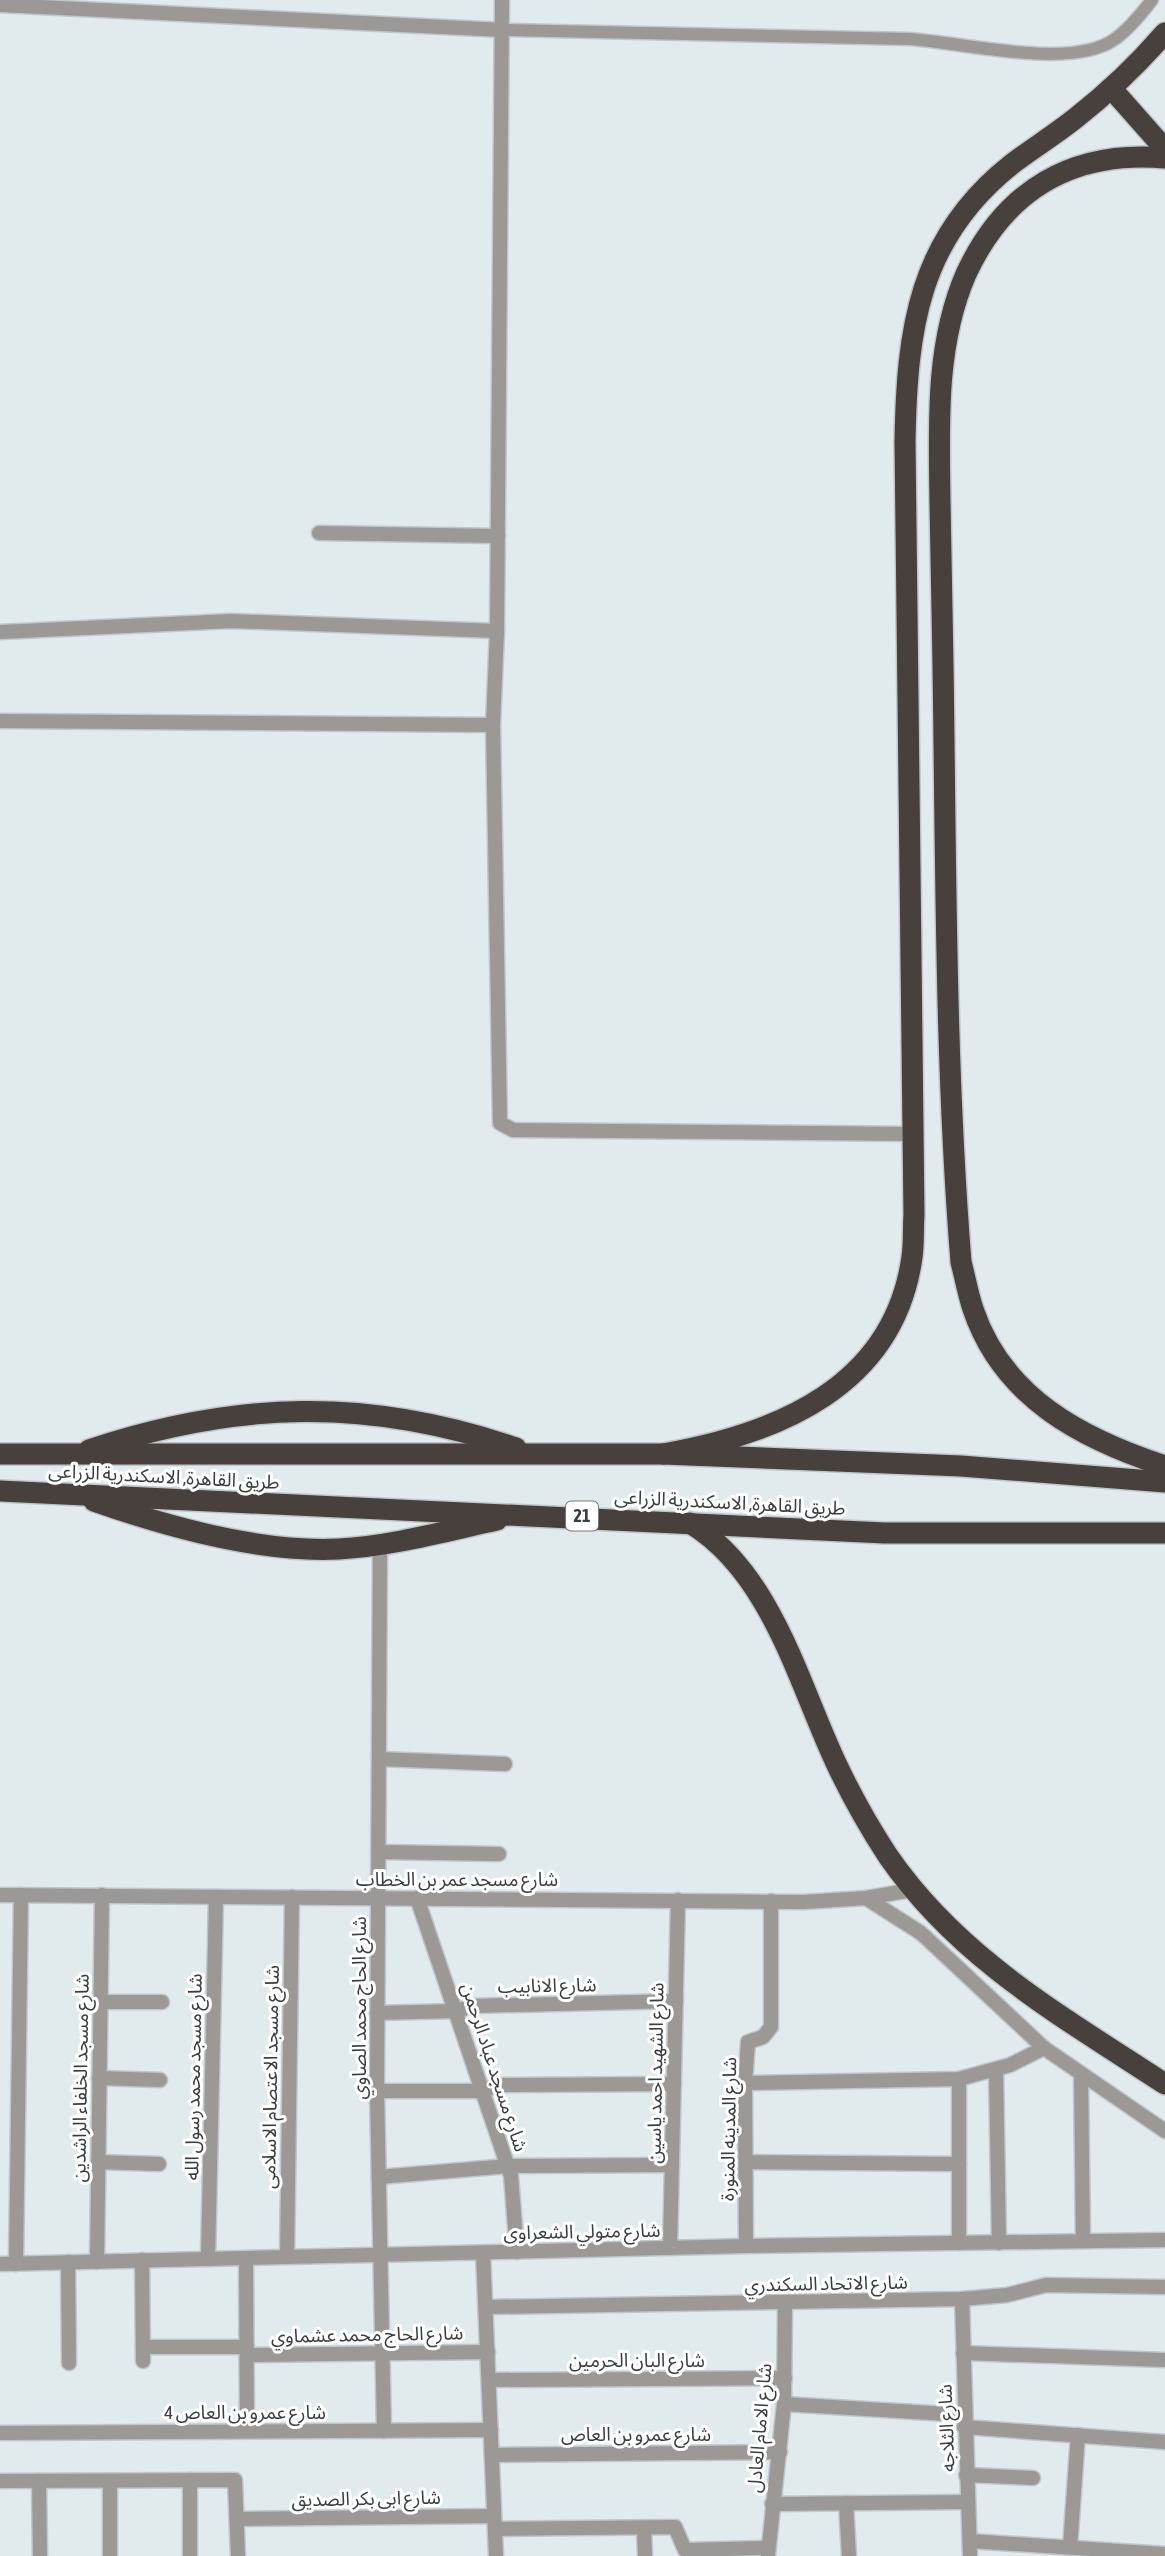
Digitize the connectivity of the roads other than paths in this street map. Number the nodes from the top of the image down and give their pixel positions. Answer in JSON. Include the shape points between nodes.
{"nodes":[{"id":1,"x":502,"y":0,"type":"edge"},
{"id":2,"x":1152,"y":0,"type":"edge"},
{"id":3,"x":24,"y":3,"type":"edge"},
{"id":4,"x":0,"y":5,"type":"edge"},
{"id":5,"x":503,"y":30,"type":"junction"},
{"id":6,"x":1165,"y":33,"type":"edge"},
{"id":7,"x":1111,"y":88,"type":"junction"},
{"id":8,"x":1165,"y":149,"type":"edge"},
{"id":9,"x":1165,"y":158,"type":"edge"},
{"id":10,"x":319,"y":533,"type":"dead end"},
{"id":11,"x":498,"y":536,"type":"junction"},
{"id":12,"x":497,"y":631,"type":"junction"},
{"id":13,"x":0,"y":632,"type":"edge"},
{"id":14,"x":0,"y":721,"type":"edge"},
{"id":15,"x":493,"y":725,"type":"junction"},
{"id":16,"x":947,"y":910,"type":"junction"},
{"id":17,"x":911,"y":911,"type":"junction"},
{"id":18,"x":914,"y":1133,"type":"junction"},
{"id":19,"x":0,"y":1454,"type":"edge"},
{"id":20,"x":663,"y":1454,"type":"junction"},
{"id":21,"x":534,"y":1455,"type":"junction"},
{"id":22,"x":68,"y":1457,"type":"junction"},
{"id":23,"x":1165,"y":1466,"type":"edge"},
{"id":24,"x":1165,"y":1482,"type":"edge"},
{"id":25,"x":0,"y":1491,"type":"edge"},
{"id":26,"x":72,"y":1493,"type":"junction"},
{"id":27,"x":527,"y":1514,"type":"junction"},
{"id":28,"x":688,"y":1521,"type":"junction"},
{"id":29,"x":1165,"y":1533,"type":"edge"},
{"id":30,"x":380,"y":1544,"type":"junction"},
{"id":31,"x":379,"y":1759,"type":"junction"},
{"id":32,"x":505,"y":1764,"type":"dead end"},
{"id":33,"x":379,"y":1852,"type":"junction"},
{"id":34,"x":499,"y":1854,"type":"dead end"},
{"id":35,"x":912,"y":1890,"type":"junction"},
{"id":36,"x":0,"y":1895,"type":"edge"},
{"id":37,"x":21,"y":1895,"type":"junction"},
{"id":38,"x":102,"y":1895,"type":"junction"},
{"id":39,"x":216,"y":1897,"type":"junction"},
{"id":40,"x":292,"y":1897,"type":"junction"},
{"id":41,"x":417,"y":1898,"type":"junction"},
{"id":42,"x":866,"y":1898,"type":"junction"},
{"id":43,"x":378,"y":1899,"type":"junction"},
{"id":44,"x":678,"y":1900,"type":"junction"},
{"id":45,"x":771,"y":1901,"type":"junction"},
{"id":46,"x":676,"y":2001,"type":"junction"},
{"id":47,"x":100,"y":2002,"type":"junction"},
{"id":48,"x":162,"y":2002,"type":"dead end"},
{"id":49,"x":456,"y":2011,"type":"junction"},
{"id":50,"x":377,"y":2013,"type":"junction"},
{"id":51,"x":1044,"y":2048,"type":"junction"},
{"id":52,"x":996,"y":2071,"type":"junction"},
{"id":53,"x":1081,"y":2076,"type":"junction"},
{"id":54,"x":99,"y":2078,"type":"junction"},
{"id":55,"x":959,"y":2079,"type":"junction"},
{"id":56,"x":160,"y":2080,"type":"dead end"},
{"id":57,"x":745,"y":2083,"type":"junction"},
{"id":58,"x":674,"y":2084,"type":"junction"},
{"id":59,"x":1165,"y":2084,"type":"edge"},
{"id":60,"x":377,"y":2091,"type":"junction"},
{"id":61,"x":483,"y":2091,"type":"junction"},
{"id":62,"x":1165,"y":2131,"type":"edge"},
{"id":63,"x":98,"y":2162,"type":"junction"},
{"id":64,"x":746,"y":2162,"type":"junction"},
{"id":65,"x":159,"y":2164,"type":"dead end"},
{"id":66,"x":959,"y":2164,"type":"junction"},
{"id":67,"x":672,"y":2165,"type":"junction"},
{"id":68,"x":508,"y":2166,"type":"junction"},
{"id":69,"x":379,"y":2177,"type":"junction"},
{"id":70,"x":1165,"y":2240,"type":"edge"},
{"id":71,"x":1083,"y":2241,"type":"junction"},
{"id":72,"x":959,"y":2243,"type":"junction"},
{"id":73,"x":999,"y":2243,"type":"junction"},
{"id":74,"x":746,"y":2246,"type":"junction"},
{"id":75,"x":670,"y":2248,"type":"junction"},
{"id":76,"x":517,"y":2252,"type":"junction"},
{"id":77,"x":484,"y":2253,"type":"junction"},
{"id":78,"x":381,"y":2255,"type":"junction"},
{"id":79,"x":287,"y":2257,"type":"junction"},
{"id":80,"x":246,"y":2258,"type":"junction"},
{"id":81,"x":208,"y":2259,"type":"junction"},
{"id":82,"x":142,"y":2260,"type":"junction"},
{"id":83,"x":68,"y":2262,"type":"junction"},
{"id":84,"x":97,"y":2262,"type":"junction"},
{"id":85,"x":0,"y":2264,"type":"edge"},
{"id":86,"x":16,"y":2264,"type":"junction"},
{"id":87,"x":1165,"y":2287,"type":"edge"},
{"id":88,"x":962,"y":2298,"type":"junction"},
{"id":89,"x":785,"y":2303,"type":"junction"},
{"id":90,"x":486,"y":2307,"type":"junction"},
{"id":91,"x":247,"y":2351,"type":"junction"},
{"id":92,"x":488,"y":2352,"type":"junction"},
{"id":93,"x":383,"y":2353,"type":"junction"},
{"id":94,"x":962,"y":2353,"type":"junction"},
{"id":95,"x":1165,"y":2360,"type":"edge"},
{"id":96,"x":69,"y":2363,"type":"dead end"},
{"id":97,"x":785,"y":2378,"type":"junction"},
{"id":98,"x":490,"y":2380,"type":"junction"},
{"id":99,"x":784,"y":2404,"type":"junction"},
{"id":100,"x":964,"y":2421,"type":"junction"},
{"id":101,"x":491,"y":2430,"type":"junction"},
{"id":102,"x":247,"y":2431,"type":"junction"},
{"id":103,"x":384,"y":2431,"type":"junction"},
{"id":104,"x":0,"y":2433,"type":"edge"},
{"id":105,"x":1078,"y":2435,"type":"junction"},
{"id":106,"x":1165,"y":2442,"type":"edge"},
{"id":107,"x":780,"y":2452,"type":"junction"},
{"id":108,"x":492,"y":2455,"type":"junction"},
{"id":109,"x":966,"y":2474,"type":"junction"},
{"id":110,"x":1033,"y":2478,"type":"dead end"},
{"id":111,"x":110,"y":2480,"type":"junction"},
{"id":112,"x":190,"y":2480,"type":"junction"},
{"id":113,"x":0,"y":2481,"type":"edge"},
{"id":114,"x":39,"y":2481,"type":"junction"},
{"id":115,"x":967,"y":2501,"type":"junction"},
{"id":116,"x":846,"y":2503,"type":"junction"},
{"id":117,"x":772,"y":2504,"type":"junction"},
{"id":118,"x":237,"y":2519,"type":"junction"},
{"id":119,"x":495,"y":2522,"type":"junction"},
{"id":120,"x":644,"y":2528,"type":"junction"},
{"id":121,"x":1070,"y":2547,"type":"junction"},
{"id":122,"x":970,"y":2549,"type":"edge"},
{"id":123,"x":768,"y":2552,"type":"edge"},
{"id":124,"x":1165,"y":2554,"type":"edge"},
{"id":125,"x":40,"y":2556,"type":"edge"},
{"id":126,"x":110,"y":2556,"type":"edge"},
{"id":127,"x":190,"y":2556,"type":"edge"},
{"id":128,"x":238,"y":2556,"type":"edge"},
{"id":129,"x":496,"y":2556,"type":"edge"},
{"id":130,"x":645,"y":2556,"type":"edge"},
{"id":131,"x":849,"y":2556,"type":"edge"}],
"edges":[{"from":1,"to":5,"type":"street"},
{"from":2,"to":5,"type":"lane","via":[[1115,39],[1089,51],[1045,54],[909,39]]},
{"from":3,"to":4,"type":"street"},
{"from":3,"to":5,"type":"street"},
{"from":5,"to":11,"type":"street"},
{"from":6,"to":7,"type":"highway"},
{"from":7,"to":8,"type":"highway"},
{"from":7,"to":17,"type":"highway","via":[[985,187],[940,249],[913,321],[905,430]]},
{"from":9,"to":16,"type":"highway","via":[[1100,159],[1032,188],[1004,212],[982,242],[953,314],[944,353],[939,438]]},
{"from":10,"to":11,"type":"street"},
{"from":11,"to":12,"type":"street"},
{"from":12,"to":13,"type":"street","via":[[230,621]]},
{"from":12,"to":15,"type":"street"},
{"from":14,"to":15,"type":"street"},
{"from":15,"to":18,"type":"street","via":[[502,1126],[513,1130]]},
{"from":16,"to":17,"type":"highway"},
{"from":16,"to":23,"type":"highway","via":[[957,1212],[961,1262],[973,1310],[995,1354],[1026,1392],[1064,1423],[1108,1446]]},
{"from":17,"to":18,"type":"highway"},
{"from":18,"to":20,"type":"highway","via":[[912,1258],[902,1300],[883,1338],[856,1372],[822,1400],[745,1436]]},
{"from":19,"to":22,"type":"highway","name":"طريق القاهرة, الاسكندرية الزراعى"},
{"from":20,"to":21,"type":"highway","name":"طريق القاهرة, الاسكندرية الزراعى"},
{"from":20,"to":24,"type":"highway","name":"طريق القاهرة, الاسكندرية الزراعى","via":[[949,1466]]},
{"from":21,"to":22,"type":"highway","name":"طريق القاهرة, الاسكندرية الزراعى"},
{"from":21,"to":22,"type":"highway","via":[[421,1421],[302,1409],[184,1422]]},
{"from":25,"to":26,"type":"highway","name":"طريق القاهرة, الاسكندرية الزراعى","number":"21"},
{"from":26,"to":27,"type":"highway","name":"طريق القاهرة, الاسكندرية الزراعى","number":"21"},
{"from":26,"to":30,"type":"highway","via":[[129,1513],[262,1545],[341,1549]]},
{"from":27,"to":28,"type":"highway","name":"طريق القاهرة, الاسكندرية الزراعى","number":"21"},
{"from":27,"to":30,"type":"highway"},
{"from":28,"to":29,"type":"highway","name":"طريق القاهرة, الاسكندرية الزراعى","number":"21","via":[[885,1533]]},
{"from":28,"to":35,"type":"highway","via":[[712,1536],[750,1584],[791,1654],[850,1791]]},
{"from":30,"to":31,"type":"street","name":"شارع الحاج محمد الصاوي"},
{"from":31,"to":32,"type":"street"},
{"from":31,"to":33,"type":"street","name":"شارع الحاج محمد الصاوي"},
{"from":33,"to":34,"type":"street"},
{"from":33,"to":43,"type":"street","name":"شارع الحاج محمد الصاوي"},
{"from":35,"to":42,"type":"street","name":"شارع مسجد عمر بن الخطاب"},
{"from":35,"to":59,"type":"highway","via":[[1000,1975]]},
{"from":36,"to":37,"type":"street","name":"شارع مسجد عمر بن الخطاب"},
{"from":37,"to":38,"type":"street","name":"شارع مسجد عمر بن الخطاب"},
{"from":37,"to":86,"type":"street"},
{"from":38,"to":39,"type":"street","name":"شارع مسجد عمر بن الخطاب"},
{"from":38,"to":47,"type":"street","name":"شارع مسجد الخلفاء الراشدين"},
{"from":39,"to":40,"type":"street","name":"شارع مسجد عمر بن الخطاب"},
{"from":39,"to":81,"type":"street","name":"شارع مسجد محمد رسول الله"},
{"from":40,"to":43,"type":"street","name":"شارع مسجد عمر بن الخطاب"},
{"from":40,"to":79,"type":"street","name":"شارع مسجد الاعتصام الاسلامى"},
{"from":41,"to":43,"type":"street","name":"شارع مسجد عمر بن الخطاب"},
{"from":41,"to":44,"type":"street","name":"شارع مسجد عمر بن الخطاب"},
{"from":41,"to":49,"type":"street","name":"شارع مسجد عباد الرحمن"},
{"from":42,"to":45,"type":"street","name":"شارع مسجد عمر بن الخطاب"},
{"from":42,"to":51,"type":"street","via":[[921,1933]]},
{"from":43,"to":50,"type":"street","name":"شارع الحاج محمد الصاوي"},
{"from":44,"to":45,"type":"street","name":"شارع مسجد عمر بن الخطاب"},
{"from":44,"to":46,"type":"street","name":"شارع الشهيد احمد ياسين"},
{"from":45,"to":57,"type":"street","name":"شارع المدينه المنورة","via":[[771,2027],[763,2037],[748,2042]]},
{"from":46,"to":49,"type":"street","name":"شارع الانابيب","via":[[472,2006]]},
{"from":46,"to":58,"type":"street","name":"شارع الشهيد احمد ياسين"},
{"from":47,"to":48,"type":"street"},
{"from":47,"to":54,"type":"street","name":"شارع مسجد الخلفاء الراشدين"},
{"from":49,"to":50,"type":"street","name":"شارع الانابيب"},
{"from":49,"to":61,"type":"street","name":"شارع مسجد عباد الرحمن"},
{"from":50,"to":60,"type":"street","name":"شارع الحاج محمد الصاوي"},
{"from":51,"to":52,"type":"street"},
{"from":51,"to":53,"type":"street"},
{"from":52,"to":55,"type":"street"},
{"from":52,"to":73,"type":"street"},
{"from":53,"to":62,"type":"street"},
{"from":53,"to":71,"type":"street"},
{"from":54,"to":56,"type":"street"},
{"from":54,"to":63,"type":"street","name":"شارع مسجد الخلفاء الراشدين"},
{"from":55,"to":57,"type":"street"},
{"from":55,"to":66,"type":"street"},
{"from":57,"to":64,"type":"street","name":"شارع المدينه المنورة"},
{"from":58,"to":61,"type":"street","via":[[498,2085]]},
{"from":58,"to":67,"type":"street","name":"شارع الشهيد احمد ياسين"},
{"from":60,"to":61,"type":"street"},
{"from":60,"to":69,"type":"street","name":"شارع الحاج محمد الصاوي"},
{"from":61,"to":68,"type":"street","name":"شارع مسجد عباد الرحمن"},
{"from":63,"to":65,"type":"street"},
{"from":63,"to":84,"type":"street","name":"شارع مسجد الخلفاء الراشدين"},
{"from":64,"to":66,"type":"street"},
{"from":64,"to":74,"type":"street","name":"شارع المدينه المنورة"},
{"from":66,"to":72,"type":"street"},
{"from":67,"to":68,"type":"street"},
{"from":67,"to":75,"type":"street","name":"شارع الشهيد احمد ياسين"},
{"from":68,"to":69,"type":"street"},
{"from":68,"to":76,"type":"street","name":"شارع مسجد عباد الرحمن"},
{"from":69,"to":78,"type":"street","name":"شارع الحاج محمد الصاوي"},
{"from":70,"to":71,"type":"street","name":"شارع متولي الشعراوى"},
{"from":71,"to":73,"type":"street","name":"شارع متولي الشعراوى"},
{"from":72,"to":73,"type":"street","name":"شارع متولي الشعراوى"},
{"from":72,"to":74,"type":"street","name":"شارع متولي الشعراوى"},
{"from":74,"to":75,"type":"street","name":"شارع متولي الشعراوى"},
{"from":75,"to":76,"type":"street","name":"شارع متولي الشعراوى"},
{"from":76,"to":77,"type":"street","name":"شارع متولي الشعراوى"},
{"from":77,"to":78,"type":"street","name":"شارع متولي الشعراوى"},
{"from":77,"to":90,"type":"street"},
{"from":78,"to":79,"type":"street","name":"شارع متولي الشعراوى"},
{"from":78,"to":93,"type":"street","name":"شارع الحاج محمد الصاوي"},
{"from":79,"to":80,"type":"street","name":"شارع متولي الشعراوى"},
{"from":80,"to":81,"type":"street","name":"شارع متولي الشعراوى"},
{"from":80,"to":91,"type":"street"},
{"from":81,"to":82,"type":"street","name":"شارع متولي الشعراوى"},
{"from":82,"to":84,"type":"street","name":"شارع متولي الشعراوى"},
{"from":82,"to":91,"type":"street","name":"شارع الحاج محمد عشماوي","via":[[143,2354]]},
{"from":83,"to":84,"type":"street","name":"شارع متولي الشعراوى"},
{"from":83,"to":86,"type":"street","name":"شارع متولي الشعراوى"},
{"from":83,"to":96,"type":"street"},
{"from":85,"to":86,"type":"street","name":"شارع متولي الشعراوى"},
{"from":87,"to":88,"type":"street","name":"شارع الاتحاد السكندري","via":[[1046,2285],[1007,2295]]},
{"from":88,"to":89,"type":"street","name":"شارع الاتحاد السكندري"},
{"from":88,"to":94,"type":"street","name":"شارع الثلاجه"},
{"from":89,"to":90,"type":"street","name":"شارع الاتحاد السكندري"},
{"from":89,"to":97,"type":"street","name":"شارع الامام العادل"},
{"from":90,"to":92,"type":"street"},
{"from":91,"to":93,"type":"street","name":"شارع الحاج محمد عشماوي"},
{"from":91,"to":102,"type":"street"},
{"from":92,"to":93,"type":"street","name":"شارع الحاج محمد عشماوي"},
{"from":92,"to":98,"type":"street"},
{"from":93,"to":103,"type":"street","name":"شارع الحاج محمد الصاوي"},
{"from":94,"to":95,"type":"street"},
{"from":94,"to":100,"type":"street","name":"شارع الثلاجه"},
{"from":97,"to":98,"type":"street","name":"شارع البان الحرمين"},
{"from":97,"to":99,"type":"street","name":"شارع الامام العادل"},
{"from":98,"to":101,"type":"street"},
{"from":99,"to":100,"type":"street"},
{"from":99,"to":107,"type":"street","name":"شارع الامام العادل"},
{"from":100,"to":105,"type":"street"},
{"from":100,"to":109,"type":"street","name":"شارع الثلاجه"},
{"from":101,"to":103,"type":"street","name":"شارع عمرو بن العاص 4"},
{"from":101,"to":108,"type":"street"},
{"from":102,"to":103,"type":"street","name":"شارع عمرو بن العاص 4"},
{"from":102,"to":104,"type":"street","name":"شارع عمرو بن العاص 4"},
{"from":105,"to":106,"type":"street"},
{"from":105,"to":121,"type":"street"},
{"from":107,"to":108,"type":"street","name":"شارع عمرو بن العاص"},
{"from":107,"to":117,"type":"street","name":"شارع الامام العادل"},
{"from":108,"to":119,"type":"street"},
{"from":109,"to":110,"type":"street"},
{"from":109,"to":115,"type":"street","name":"شارع الثلاجه"},
{"from":111,"to":112,"type":"street"},
{"from":111,"to":114,"type":"street"},
{"from":111,"to":126,"type":"street"},
{"from":112,"to":118,"type":"street","via":[[236,2481]]},
{"from":112,"to":127,"type":"street"},
{"from":113,"to":114,"type":"street"},
{"from":114,"to":125,"type":"street"},
{"from":115,"to":116,"type":"street"},
{"from":115,"to":122,"type":"street","name":"شارع الثلاجه"},
{"from":116,"to":117,"type":"street"},
{"from":116,"to":131,"type":"street"},
{"from":117,"to":123,"type":"street","name":"شارع الامام العادل"},
{"from":118,"to":119,"type":"street","name":"شارع ابى بكر الصديق"},
{"from":118,"to":128,"type":"street"},
{"from":119,"to":120,"type":"street","name":"شارع ابى بكر الصديق"},
{"from":119,"to":129,"type":"street"},
{"from":120,"to":123,"type":"street","name":"شارع ابى بكر الصديق","via":[[677,2528],[685,2550]]},
{"from":120,"to":130,"type":"street"},
{"from":121,"to":122,"type":"street"},
{"from":121,"to":124,"type":"street"}]}
